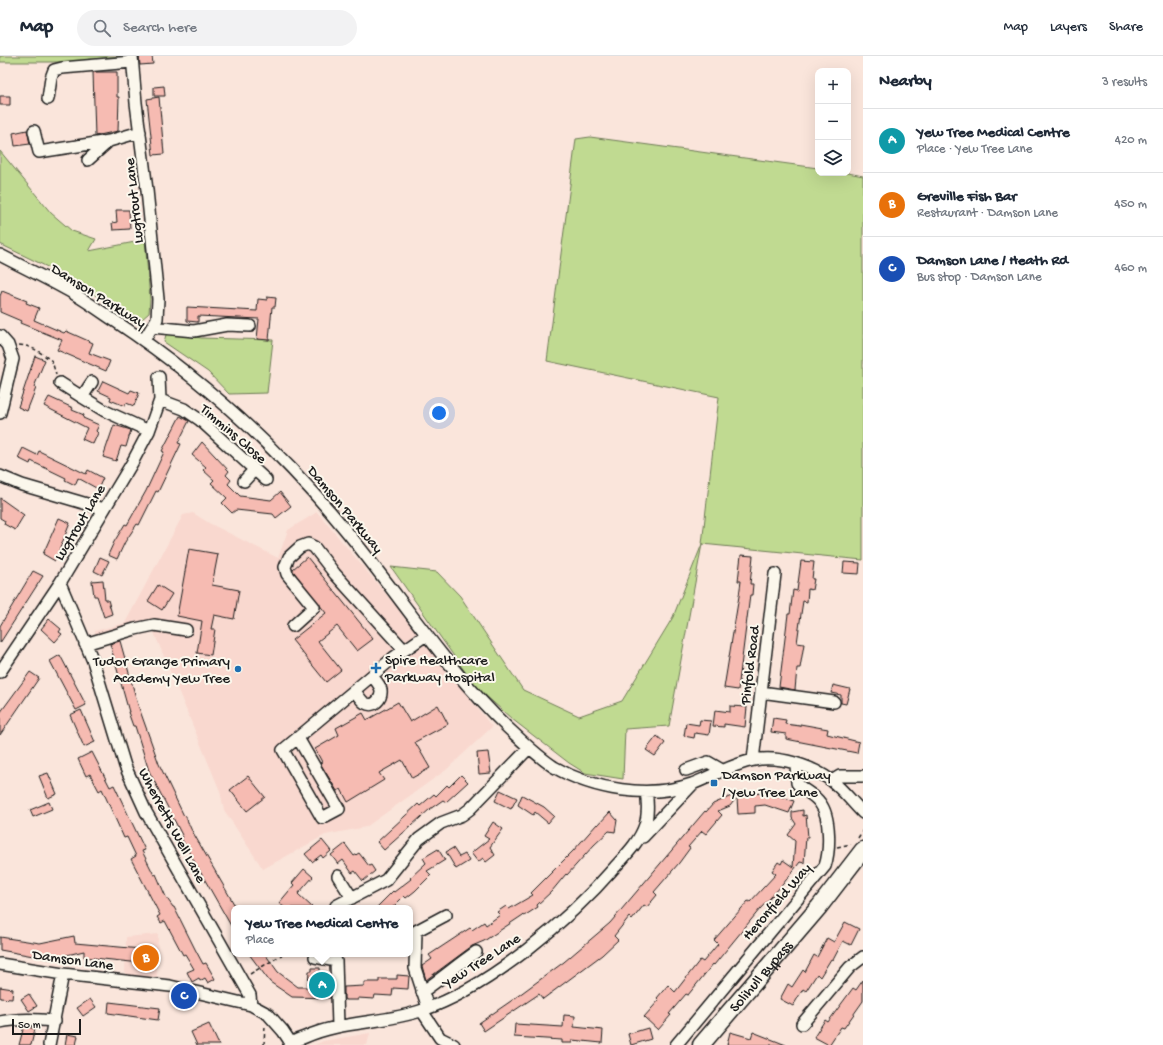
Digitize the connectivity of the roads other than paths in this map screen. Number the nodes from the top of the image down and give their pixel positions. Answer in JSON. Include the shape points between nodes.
{"nodes":[{"id":1,"x":132,"y":59,"type":"edge"},
{"id":2,"x":48,"y":99,"type":"dead end"},
{"id":3,"x":34,"y":131,"type":"dead end"},
{"id":4,"x":140,"y":132,"type":"junction"},
{"id":5,"x":108,"y":141,"type":"junction"},
{"id":6,"x":88,"y":160,"type":"dead end"},
{"id":7,"x":0,"y":255,"type":"edge"},
{"id":8,"x":250,"y":326,"type":"dead end"},
{"id":9,"x":152,"y":327,"type":"junction"},
{"id":10,"x":0,"y":336,"type":"edge"},
{"id":11,"x":144,"y":340,"type":"junction"},
{"id":12,"x":159,"y":377,"type":"dead end"},
{"id":13,"x":92,"y":382,"type":"dead end"},
{"id":14,"x":60,"y":383,"type":"road end"},
{"id":15,"x":82,"y":397,"type":"junction"},
{"id":16,"x":160,"y":400,"type":"junction"},
{"id":17,"x":0,"y":413,"type":"edge"},
{"id":18,"x":149,"y":430,"type":"junction"},
{"id":19,"x":254,"y":470,"type":"junction"},
{"id":20,"x":0,"y":476,"type":"edge"},
{"id":21,"x":266,"y":480,"type":"dead end"},
{"id":22,"x":244,"y":481,"type":"dead end"},
{"id":23,"x":104,"y":509,"type":"junction"},
{"id":24,"x":775,"y":574,"type":"dead end"},
{"id":25,"x":60,"y":583,"type":"junction"},
{"id":26,"x":293,"y":626,"type":"dead end"},
{"id":27,"x":186,"y":630,"type":"dead end"},
{"id":28,"x":426,"y":635,"type":"junction"},
{"id":29,"x":85,"y":644,"type":"junction"},
{"id":30,"x":404,"y":650,"type":"junction"},
{"id":31,"x":0,"y":672,"type":"edge"},
{"id":32,"x":372,"y":676,"type":"junction"},
{"id":33,"x":355,"y":691,"type":"junction"},
{"id":34,"x":760,"y":692,"type":"junction"},
{"id":35,"x":834,"y":702,"type":"dead end"},
{"id":36,"x":298,"y":738,"type":"junction"},
{"id":37,"x":529,"y":748,"type":"junction"},
{"id":38,"x":753,"y":760,"type":"junction"},
{"id":39,"x":796,"y":764,"type":"junction"},
{"id":40,"x":686,"y":770,"type":"dead end"},
{"id":41,"x":722,"y":770,"type":"junction"},
{"id":42,"x":863,"y":776,"type":"edge"},
{"id":43,"x":832,"y":781,"type":"junction"},
{"id":44,"x":693,"y":784,"type":"junction"},
{"id":45,"x":646,"y":792,"type":"junction"},
{"id":46,"x":863,"y":813,"type":"edge"},
{"id":47,"x":860,"y":846,"type":"edge"},
{"id":48,"x":631,"y":851,"type":"junction"},
{"id":49,"x":863,"y":865,"type":"edge"},
{"id":50,"x":338,"y":876,"type":"dead end"},
{"id":51,"x":352,"y":898,"type":"junction"},
{"id":52,"x":338,"y":905,"type":"edge"},
{"id":53,"x":819,"y":907,"type":"junction"},
{"id":54,"x":446,"y":915,"type":"dead end"},
{"id":55,"x":476,"y":952,"type":"dead end"},
{"id":56,"x":315,"y":957,"type":"dead end"},
{"id":57,"x":863,"y":957,"type":"edge"},
{"id":58,"x":0,"y":964,"type":"edge"},
{"id":59,"x":63,"y":974,"type":"junction"},
{"id":60,"x":422,"y":992,"type":"junction"},
{"id":61,"x":251,"y":1005,"type":"junction"},
{"id":62,"x":425,"y":1009,"type":"junction"},
{"id":63,"x":803,"y":1018,"type":"dead end"},
{"id":64,"x":55,"y":1020,"type":"junction"},
{"id":65,"x":0,"y":1022,"type":"edge"},
{"id":66,"x":338,"y":1026,"type":"junction"},
{"id":67,"x":290,"y":1044,"type":"edge"},
{"id":68,"x":49,"y":1045,"type":"edge"},
{"id":69,"x":454,"y":1045,"type":"edge"},
{"id":70,"x":676,"y":1045,"type":"edge"},
{"id":71,"x":701,"y":1045,"type":"edge"}],
"edges":[{"from":1,"to":2,"type":"street","via":[[54,70]]},
{"from":1,"to":4,"type":"street","name":"Lugtrout Lane"},
{"from":3,"to":5,"type":"street","via":[[39,152]]},
{"from":4,"to":5,"type":"street"},
{"from":4,"to":9,"type":"street","name":"Lugtrout Lane","via":[[158,299],[156,319]]},
{"from":5,"to":6,"type":"street"},
{"from":7,"to":11,"type":"street","name":"Damson Parkway","via":[[70,291]]},
{"from":8,"to":9,"type":"street","via":[[227,325],[194,331]]},
{"from":9,"to":11,"type":"street","name":"Lugtrout Lane"},
{"from":10,"to":17,"type":"street","via":[[8,345],[13,359]]},
{"from":11,"to":28,"type":"street","name":"Damson Parkway","via":[[215,396],[292,468],[344,527]]},
{"from":12,"to":16,"type":"street","name":"Lugtrout Lane"},
{"from":13,"to":15,"type":"street"},
{"from":14,"to":15,"type":"street"},
{"from":15,"to":18,"type":"street"},
{"from":16,"to":18,"type":"street","name":"Lugtrout Lane"},
{"from":16,"to":19,"type":"street","name":"Timmins Close","via":[[184,409],[200,420]]},
{"from":18,"to":23,"type":"street","name":"Lugtrout Lane","via":[[132,464]]},
{"from":19,"to":21,"type":"street","name":"Timmins Close"},
{"from":19,"to":22,"type":"street"},
{"from":20,"to":23,"type":"street"},
{"from":23,"to":25,"type":"street","name":"Lugtrout Lane"},
{"from":24,"to":34,"type":"street","name":"Pinfold Road"},
{"from":25,"to":29,"type":"street","name":"Wherretts Well Lane"},
{"from":25,"to":31,"type":"street","name":"Lugtrout Lane"},
{"from":26,"to":30,"type":"street","via":[[314,607],[287,574],[286,567],[294,552],[308,544],[314,547]]},
{"from":27,"to":29,"type":"street","via":[[154,625]]},
{"from":28,"to":30,"type":"street"},
{"from":28,"to":37,"type":"street","name":"Damson Parkway","via":[[479,701]]},
{"from":29,"to":61,"type":"street","name":"Wherretts Well Lane","via":[[93,661],[125,766],[146,812],[250,995]]},
{"from":30,"to":32,"type":"street"},
{"from":32,"to":33,"type":"street"},
{"from":32,"to":33,"type":"street","via":[[381,690],[378,701],[366,704]]},
{"from":33,"to":36,"type":"street"},
{"from":34,"to":35,"type":"street"},
{"from":34,"to":38,"type":"street","name":"Pinfold Road"},
{"from":36,"to":36,"type":"street","via":[[339,809],[322,818],[283,750]]},
{"from":37,"to":45,"type":"street","name":"Damson Parkway","via":[[556,768],[587,781],[611,788]]},
{"from":37,"to":51,"type":"street","via":[[470,809],[419,839],[386,880]]},
{"from":38,"to":39,"type":"street","name":"Yew Tree Lane","via":[[782,760]]},
{"from":38,"to":41,"type":"street","name":"Yew Tree Lane"},
{"from":39,"to":43,"type":"street","name":"Yew Tree Lane"},
{"from":39,"to":70,"type":"street","name":"Heronfield Way","via":[[797,782],[824,809],[829,843],[825,866]]},
{"from":40,"to":41,"type":"street","via":[[708,762]]},
{"from":41,"to":44,"type":"street","name":"Yew Tree Lane"},
{"from":42,"to":43,"type":"street","via":[[840,776]]},
{"from":43,"to":46,"type":"street","name":"Yew Tree Lane"},
{"from":44,"to":45,"type":"street","name":"Yew Tree Lane"},
{"from":44,"to":48,"type":"street","name":"Yew Tree Lane"},
{"from":45,"to":48,"type":"street","name":"Yew Tree Lane","via":[[645,825]]},
{"from":47,"to":53,"type":"highway","name":"Solihull Bypass"},
{"from":48,"to":62,"type":"street","name":"Yew Tree Lane","via":[[590,894],[540,940],[470,988]]},
{"from":49,"to":53,"type":"highway","name":"Solihull Bypass"},
{"from":50,"to":51,"type":"street"},
{"from":51,"to":52,"type":"street"},
{"from":53,"to":71,"type":"highway","name":"Solihull Bypass"},
{"from":54,"to":60,"type":"street","via":[[416,931],[415,968]]},
{"from":55,"to":60,"type":"street"},
{"from":56,"to":66,"type":"street","via":[[336,961]]},
{"from":57,"to":63,"type":"street","via":[[850,967]]},
{"from":58,"to":59,"type":"street","name":"Damson Lane"},
{"from":59,"to":61,"type":"street","name":"Damson Lane","via":[[170,986]]},
{"from":59,"to":64,"type":"street"},
{"from":60,"to":62,"type":"street"},
{"from":61,"to":67,"type":"street","name":"Damson Lane","via":[[268,1014],[283,1031]]},
{"from":62,"to":66,"type":"street","name":"Yew Tree Lane","via":[[391,1019]]},
{"from":62,"to":69,"type":"street","via":[[440,1038]]},
{"from":64,"to":65,"type":"street","via":[[20,1019]]},
{"from":64,"to":68,"type":"street"},
{"from":66,"to":67,"type":"street","name":"Yew Tree Lane","via":[[320,1030]]}]}
